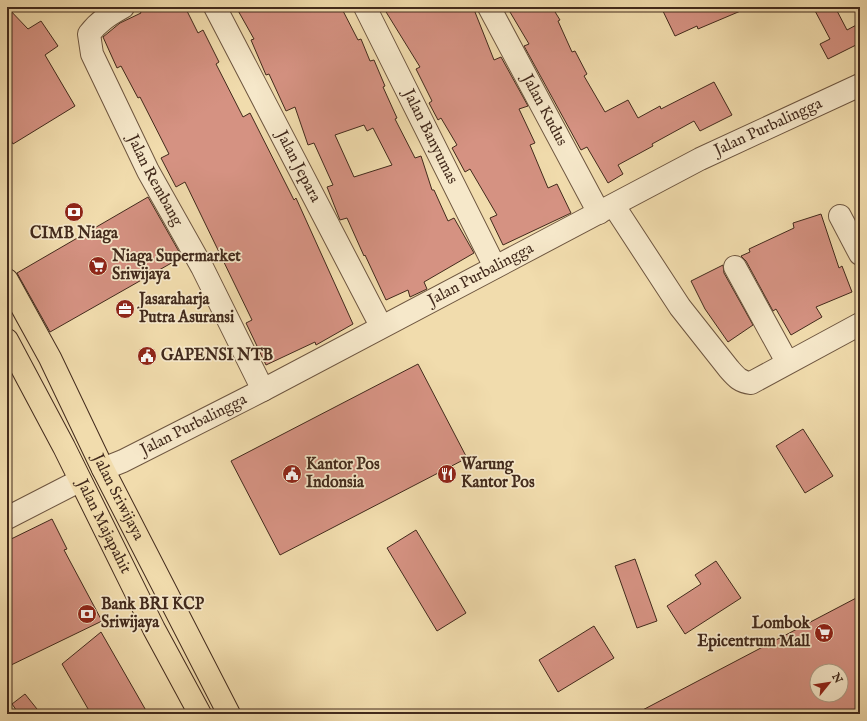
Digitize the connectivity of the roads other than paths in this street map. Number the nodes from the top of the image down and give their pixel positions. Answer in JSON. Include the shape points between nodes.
{"nodes":[{"id":1,"x":123,"y":7,"type":"edge"},
{"id":2,"x":215,"y":7,"type":"edge"},
{"id":3,"x":365,"y":7,"type":"edge"},
{"id":4,"x":489,"y":7,"type":"edge"},
{"id":5,"x":860,"y":86,"type":"edge"},
{"id":6,"x":606,"y":209,"type":"junction"},
{"id":7,"x":840,"y":216,"type":"dead end"},
{"id":8,"x":860,"y":254,"type":"edge"},
{"id":9,"x":495,"y":267,"type":"junction"},
{"id":10,"x":735,"y":268,"type":"dead end"},
{"id":11,"x":7,"y":280,"type":"edge"},
{"id":12,"x":860,"y":324,"type":"edge"},
{"id":13,"x":381,"y":326,"type":"junction"},
{"id":14,"x":7,"y":340,"type":"edge"},
{"id":15,"x":788,"y":362,"type":"junction"},
{"id":16,"x":263,"y":390,"type":"junction"},
{"id":17,"x":87,"y":434,"type":"junction"},
{"id":18,"x":64,"y":447,"type":"junction"},
{"id":19,"x":103,"y":469,"type":"junction"},
{"id":20,"x":79,"y":481,"type":"junction"},
{"id":21,"x":7,"y":518,"type":"edge"},
{"id":22,"x":200,"y":714,"type":"edge"},
{"id":23,"x":229,"y":714,"type":"edge"}],
"edges":[{"from":1,"to":16,"type":"street","name":"Jalan Rembang","via":[[105,16],[89,34],[92,54],[148,170],[202,268]]},
{"from":2,"to":13,"type":"street","name":"Jalan Jepara"},
{"from":3,"to":9,"type":"street","name":"Jalan Banyumas"},
{"from":4,"to":6,"type":"street","name":"Jalan Kudus"},
{"from":5,"to":6,"type":"street","name":"Jalan Purbalingga","via":[[700,159]]},
{"from":6,"to":9,"type":"street","name":"Jalan Purbalingga"},
{"from":6,"to":15,"type":"street","name":"Jalan Kudus","via":[[737,379],[751,383]]},
{"from":7,"to":8,"type":"street"},
{"from":9,"to":13,"type":"street","name":"Jalan Purbalingga"},
{"from":10,"to":15,"type":"street"},
{"from":11,"to":17,"type":"main road","name":"Jalan Sriwijaya","via":[[50,358]]},
{"from":12,"to":15,"type":"street","name":"Jalan Kudus"},
{"from":13,"to":16,"type":"street","name":"Jalan Purbalingga"},
{"from":14,"to":18,"type":"main road","name":"Jalan Majapahit"},
{"from":16,"to":19,"type":"street","name":"Jalan Purbalingga"},
{"from":17,"to":18,"type":"main road"},
{"from":17,"to":19,"type":"main road","name":"Jalan Sriwijaya"},
{"from":18,"to":20,"type":"main road","name":"Jalan Majapahit"},
{"from":19,"to":23,"type":"main road","name":"Jalan Sriwijaya"},
{"from":20,"to":21,"type":"street"},
{"from":20,"to":22,"type":"main road","name":"Jalan Majapahit"}]}
